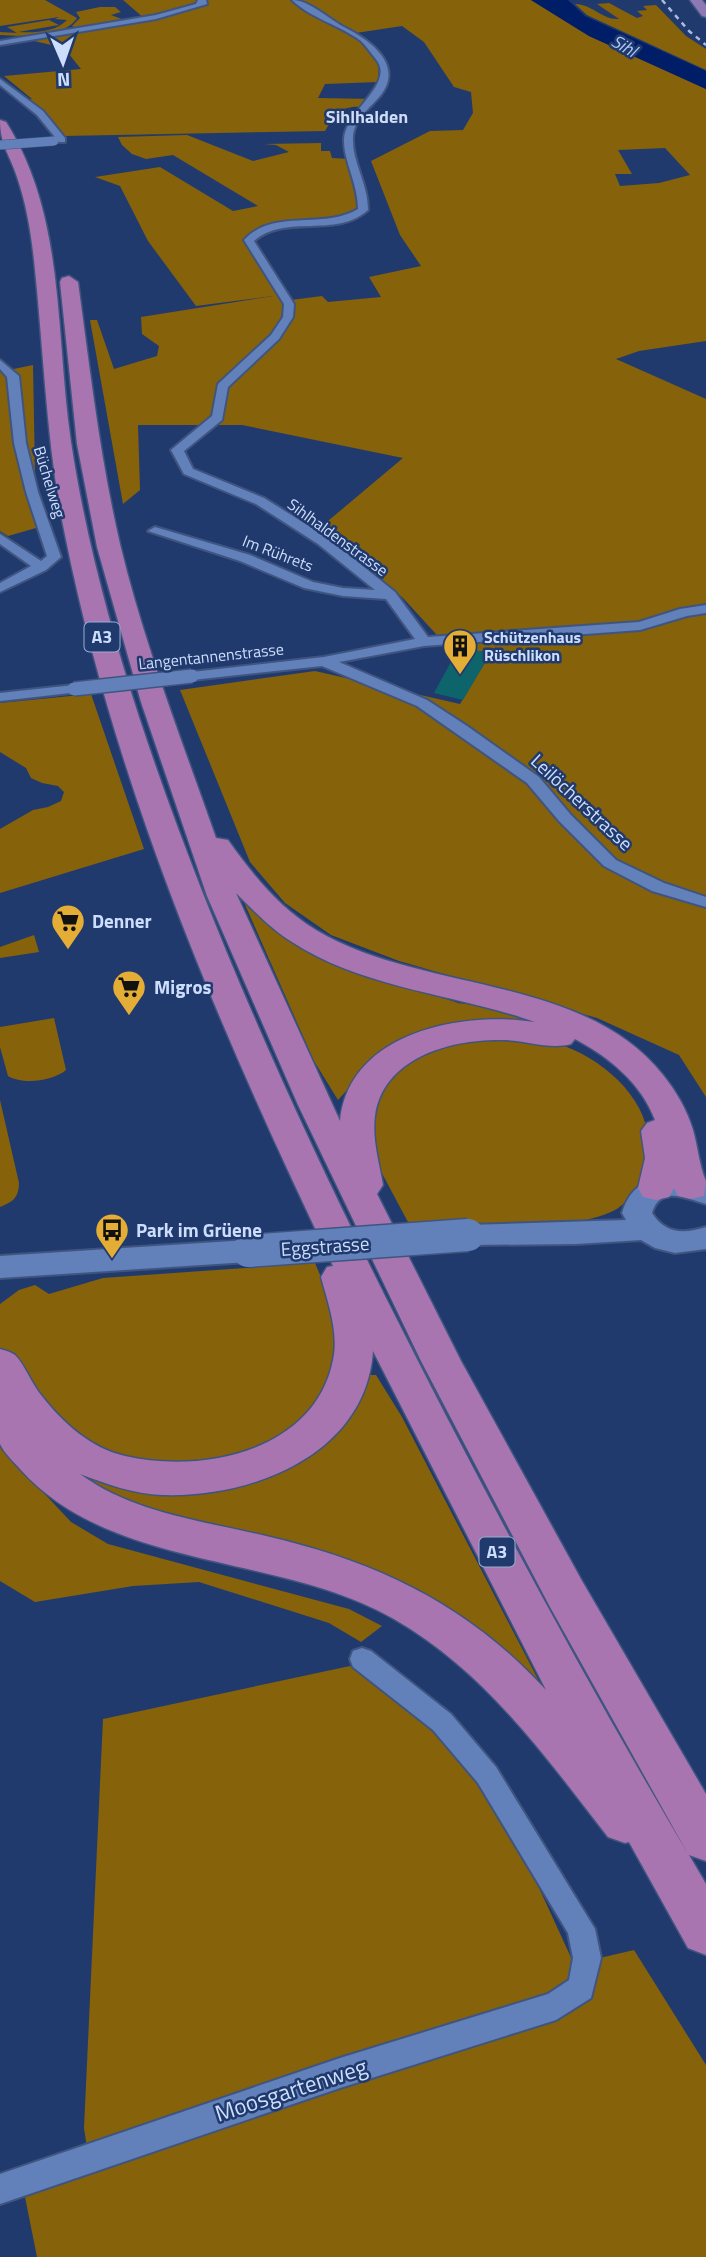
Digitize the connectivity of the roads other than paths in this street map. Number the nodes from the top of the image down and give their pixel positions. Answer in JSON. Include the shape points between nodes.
{"nodes":[{"id":1,"x":202,"y":0,"type":"edge"},
{"id":2,"x":296,"y":0,"type":"edge"},
{"id":3,"x":696,"y":0,"type":"edge"},
{"id":4,"x":706,"y":13,"type":"edge"},
{"id":5,"x":0,"y":43,"type":"edge"},
{"id":6,"x":0,"y":81,"type":"edge"},
{"id":7,"x":0,"y":99,"type":"edge"},
{"id":8,"x":0,"y":125,"type":"edge"},
{"id":9,"x":0,"y":145,"type":"edge"},
{"id":10,"x":43,"y":166,"type":"dead end"},
{"id":11,"x":67,"y":266,"type":"dead end"},
{"id":12,"x":0,"y":363,"type":"edge"},
{"id":13,"x":155,"y":531,"type":"dead end"},
{"id":14,"x":0,"y":538,"type":"edge"},
{"id":15,"x":41,"y":567,"type":"junction"},
{"id":16,"x":0,"y":588,"type":"edge"},
{"id":17,"x":390,"y":595,"type":"junction"},
{"id":18,"x":706,"y":609,"type":"edge"},
{"id":19,"x":424,"y":642,"type":"junction"},
{"id":20,"x":324,"y":661,"type":"junction"},
{"id":21,"x":359,"y":676,"type":"joint"},
{"id":22,"x":0,"y":697,"type":"edge"},
{"id":23,"x":187,"y":793,"type":"junction"},
{"id":24,"x":706,"y":902,"type":"edge"},
{"id":25,"x":699,"y":1191,"type":"edge"},
{"id":26,"x":319,"y":1200,"type":"junction"},
{"id":27,"x":647,"y":1207,"type":"junction"},
{"id":28,"x":372,"y":1223,"type":"junction"},
{"id":29,"x":704,"y":1240,"type":"edge"},
{"id":30,"x":75,"y":1264,"type":"junction"},
{"id":31,"x":0,"y":1269,"type":"edge"},
{"id":32,"x":0,"y":1288,"type":"edge"},
{"id":33,"x":0,"y":1364,"type":"edge"},
{"id":34,"x":0,"y":1410,"type":"edge"},
{"id":35,"x":362,"y":1659,"type":"dead end"},
{"id":36,"x":706,"y":1839,"type":"edge"},
{"id":37,"x":696,"y":1915,"type":"edge"},
{"id":38,"x":0,"y":2189,"type":"edge"}],
"edges":[{"from":1,"to":5,"type":"street","via":[[199,6],[170,14]]},
{"from":2,"to":17,"type":"street","name":"Sihlhaldenstrasse","via":[[364,40],[383,62],[378,93],[354,118],[348,141],[363,193],[363,210],[349,219],[276,226],[254,233],[249,240],[289,304],[288,317],[275,337],[222,386],[218,417],[177,450],[188,471],[260,501],[323,541]]},
{"from":3,"to":4,"type":"main road"},
{"from":6,"to":9,"type":"street","bridge":true,"via":[[40,113],[62,140]]},
{"from":7,"to":10,"type":"highway"},
{"from":8,"to":26,"type":"highway","number":"A3","via":[[27,180],[38,226],[65,474],[103,640],[138,755],[203,936]]},
{"from":11,"to":23,"type":"highway","number":"A3","via":[[101,512],[131,627]]},
{"from":12,"to":15,"type":"street","name":"Büchelweg","via":[[13,376],[20,443],[54,557]]},
{"from":13,"to":17,"type":"street","name":"Im Rührets","via":[[245,558],[309,585]]},
{"from":14,"to":15,"type":"street"},
{"from":15,"to":16,"type":"street"},
{"from":17,"to":19,"type":"street","name":"Sihlhaldenstrasse"},
{"from":18,"to":19,"type":"street","via":[[640,626]]},
{"from":19,"to":20,"type":"street","name":"Langentannenstrasse"},
{"from":20,"to":21,"type":"street","name":"Leilöcherstrasse"},
{"from":20,"to":22,"type":"street","name":"Langentannenstrasse","bridge":true},
{"from":21,"to":24,"type":"street","name":"Leilöcherstrasse","via":[[422,703],[533,780],[610,863],[658,887]]},
{"from":23,"to":25,"type":"highway","via":[[239,878],[267,909],[302,936],[370,967],[548,1014],[594,1035],[623,1055],[666,1106],[680,1162]]},
{"from":23,"to":28,"type":"highway","number":"A3","via":[[243,947]]},
{"from":25,"to":27,"type":"main road","name":"Eggstrasse","via":[[673,1185]]},
{"from":26,"to":33,"type":"highway","via":[[350,1313],[352,1363],[343,1390],[319,1426],[276,1456],[226,1475],[182,1480],[106,1468],[73,1451],[42,1425]]},
{"from":26,"to":37,"type":"highway","number":"A3","via":[[471,1504]]},
{"from":27,"to":28,"type":"highway","via":[[663,1158],[658,1126],[640,1092],[615,1065],[592,1050],[549,1034],[502,1028],[442,1035],[417,1045],[386,1065],[370,1084],[360,1107],[357,1131]]},
{"from":27,"to":29,"type":"main road","via":[[672,1241]]},
{"from":27,"to":30,"type":"main road","name":"Eggstrasse","bridge":true,"via":[[576,1234],[468,1236]]},
{"from":28,"to":36,"type":"highway","number":"A3","via":[[501,1474]]},
{"from":30,"to":31,"type":"main road","name":"Eggstrasse"},
{"from":30,"to":32,"type":"main road","name":"Eggstrasse"},
{"from":31,"to":32,"type":"main road"},
{"from":34,"to":37,"type":"highway","via":[[46,1470],[93,1502],[149,1525],[361,1582],[413,1607],[463,1640],[539,1714]]},
{"from":35,"to":38,"type":"street","name":"Moosgartenweg","via":[[442,1722],[487,1775],[581,1929],[587,1958],[581,1988],[556,2006],[340,2073]]}]}
